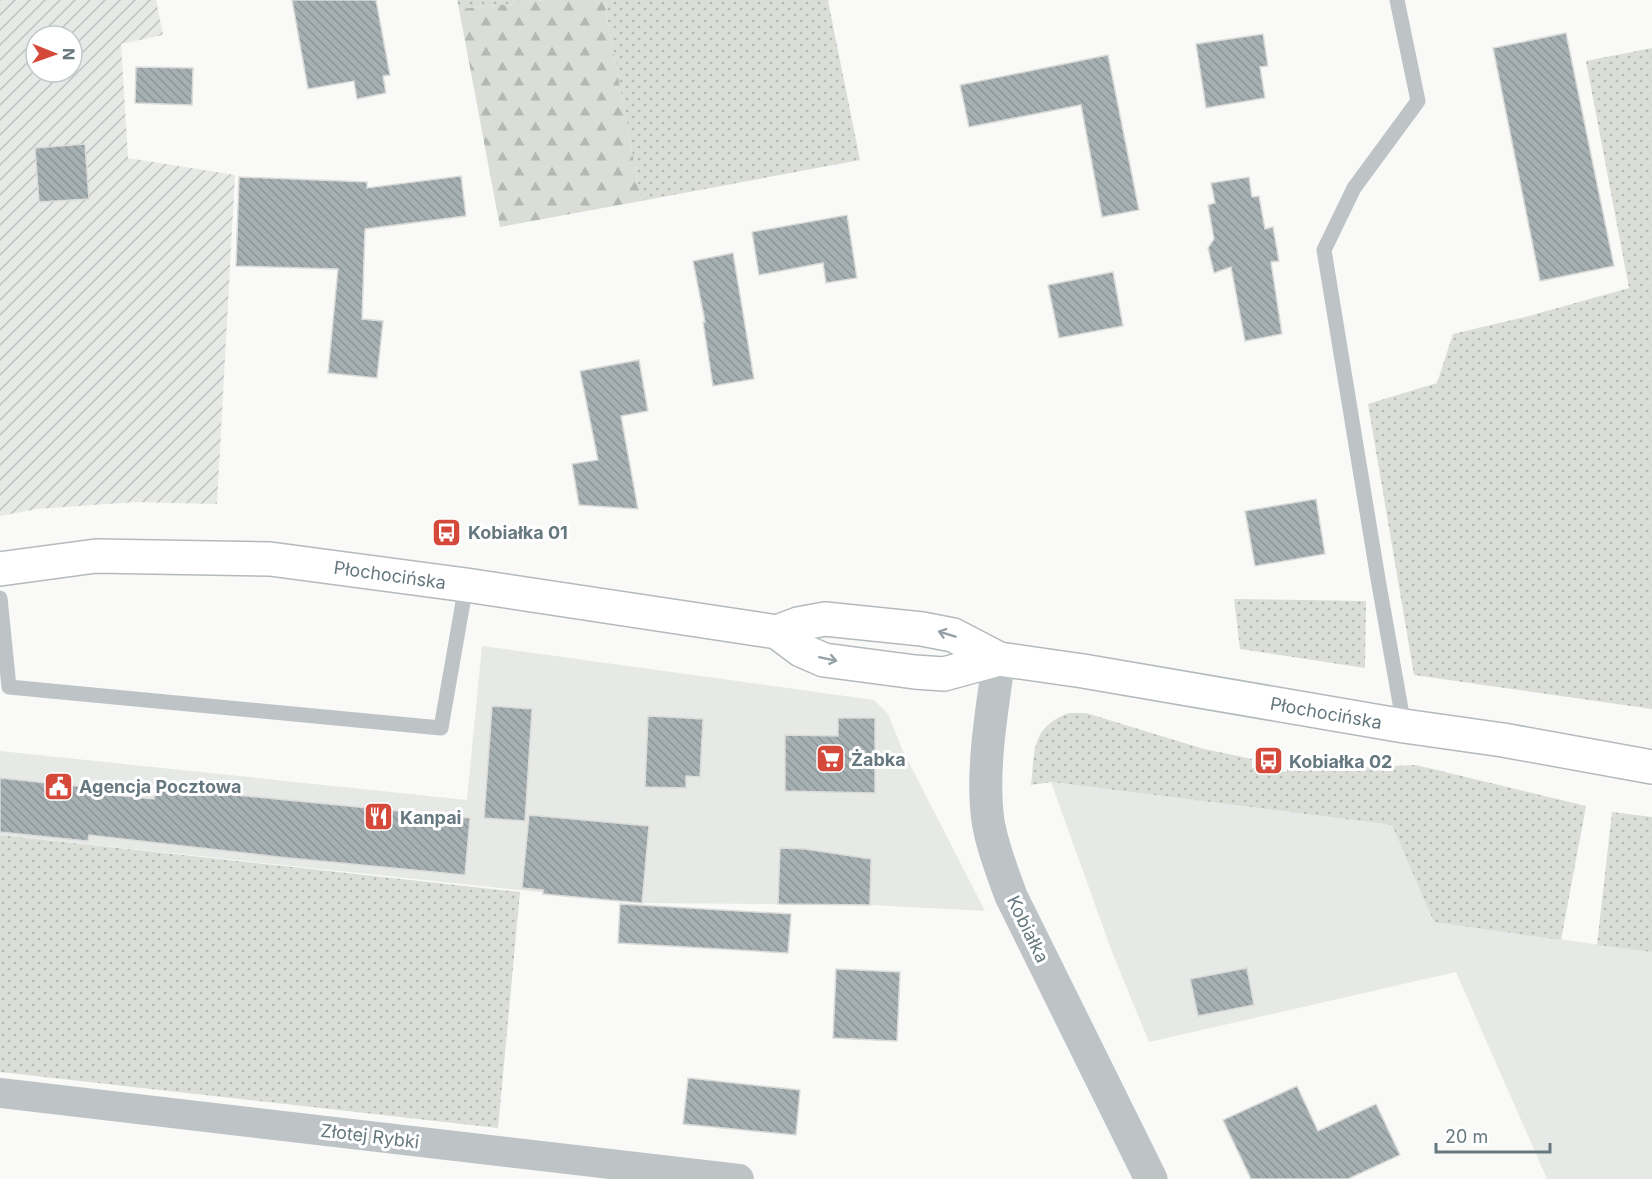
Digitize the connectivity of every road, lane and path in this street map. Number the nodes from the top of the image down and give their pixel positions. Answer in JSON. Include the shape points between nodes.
{"nodes":[{"id":1,"x":1397,"y":0,"type":"edge"},
{"id":2,"x":0,"y":569,"type":"edge"},
{"id":3,"x":466,"y":585,"type":"junction"},
{"id":4,"x":0,"y":598,"type":"edge"},
{"id":5,"x":777,"y":632,"type":"junction"},
{"id":6,"x":999,"y":659,"type":"junction"},
{"id":7,"x":1404,"y":726,"type":"junction"},
{"id":8,"x":1652,"y":767,"type":"edge"},
{"id":9,"x":0,"y":1093,"type":"edge"},
{"id":10,"x":739,"y":1179,"type":"edge"},
{"id":11,"x":1151,"y":1179,"type":"edge"}],
"edges":[{"from":1,"to":7,"type":"lane","via":[[1418,101],[1354,188],[1324,250]]},
{"from":2,"to":3,"type":"main road","name":"Płochocińska","via":[[96,556],[270,559]]},
{"from":3,"to":4,"type":"lane","via":[[441,728],[9,687]]},
{"from":3,"to":5,"type":"main road","name":"Płochocińska"},
{"from":6,"to":5,"type":"main road","name":"Płochocińska","one_way":true,"via":[[953,635],[922,629],[825,619]]},
{"from":5,"to":6,"type":"main road","name":"Płochocińska","one_way":true,"via":[[801,650],[824,660],[915,672],[944,674]]},
{"from":6,"to":7,"type":"main road","name":"Płochocińska"},
{"from":6,"to":11,"type":"street","name":"Kobiałka","via":[[987,772],[988,820],[997,857],[1011,896]]},
{"from":7,"to":8,"type":"main road","name":"Płochocińska"},
{"from":9,"to":10,"type":"street","name":"Złotej Rybki"}]}
